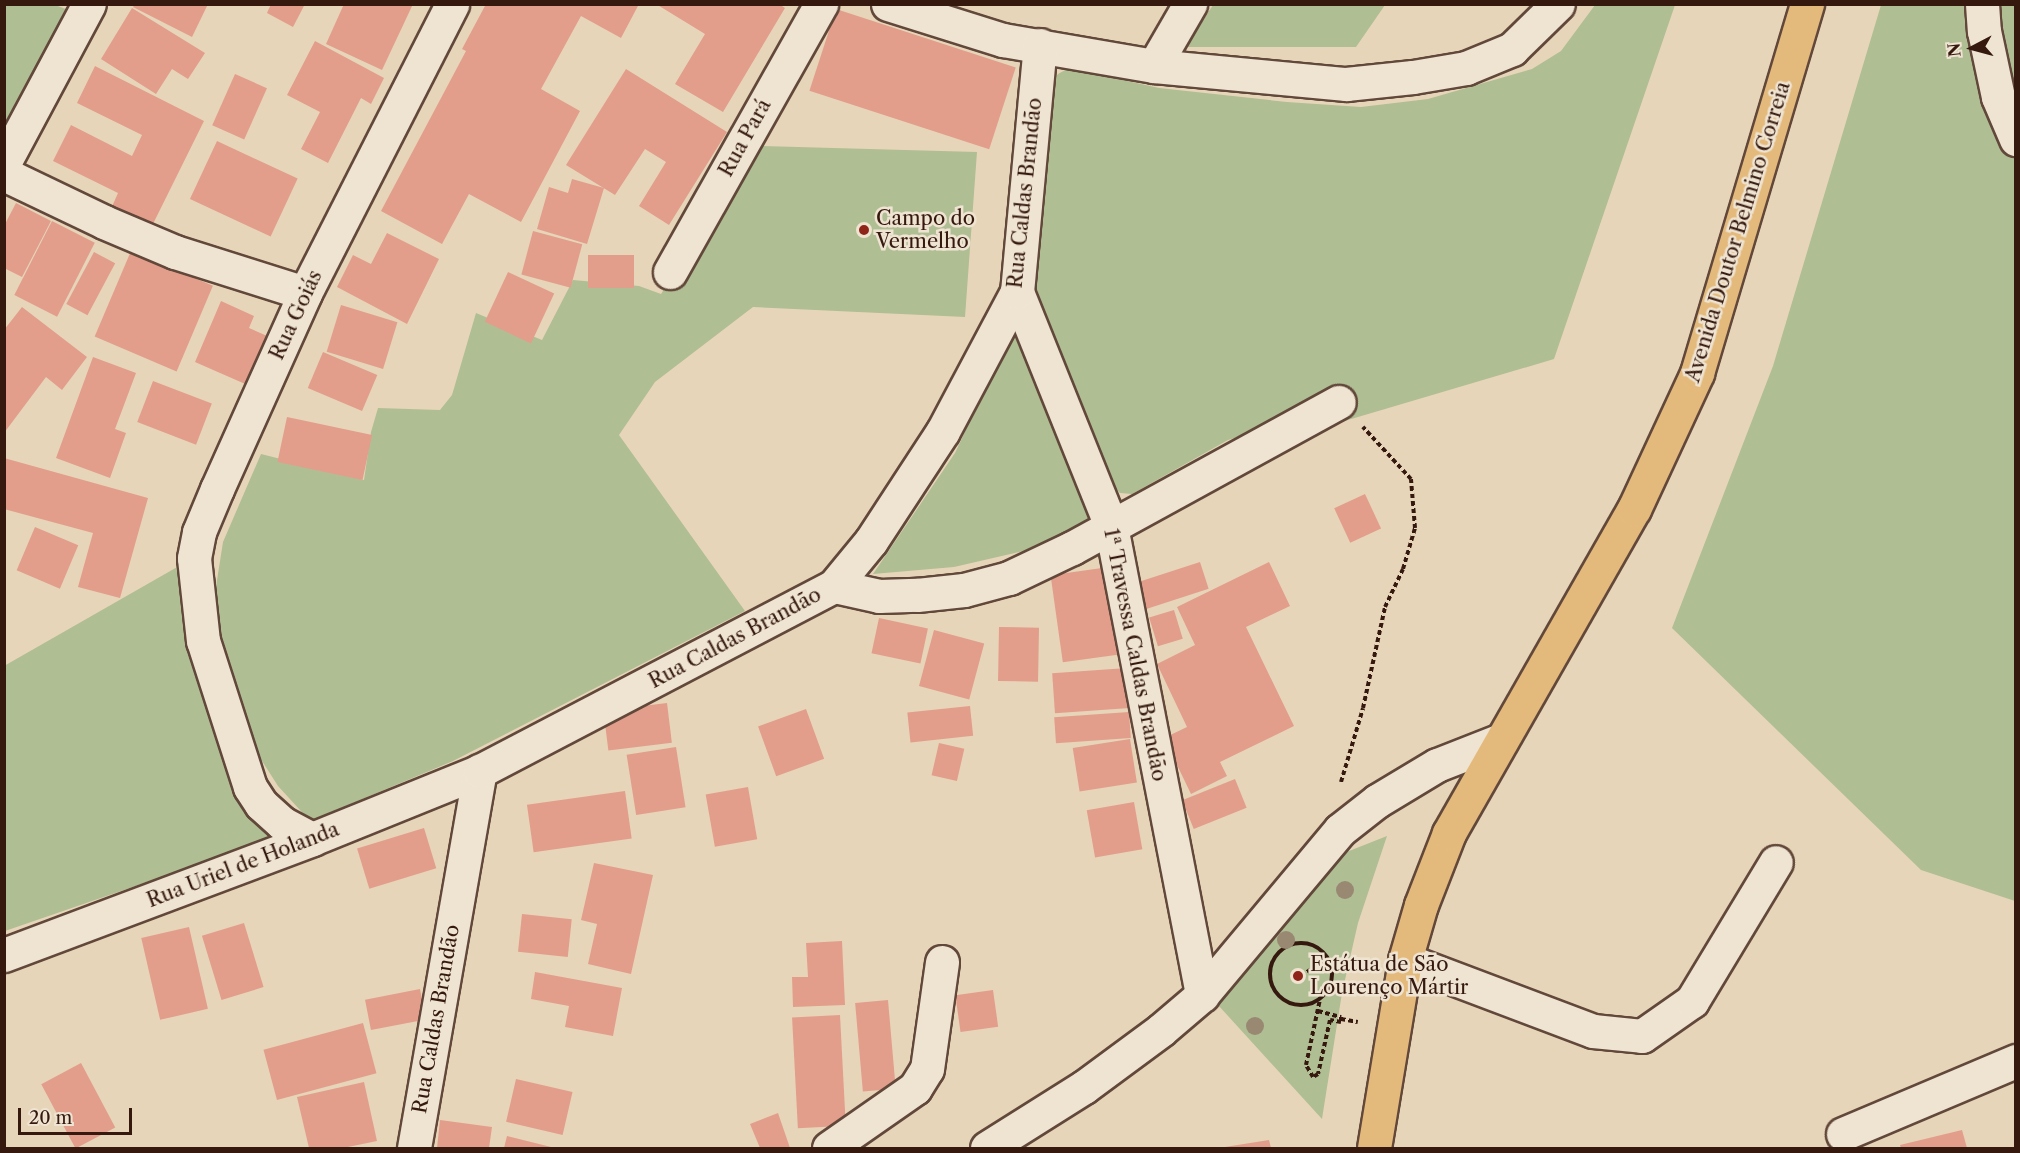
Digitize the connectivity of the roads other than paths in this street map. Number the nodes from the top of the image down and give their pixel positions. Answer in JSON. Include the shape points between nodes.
{"nodes":[{"id":1,"x":89,"y":4,"type":"edge"},
{"id":2,"x":452,"y":4,"type":"edge"},
{"id":3,"x":820,"y":4,"type":"edge"},
{"id":4,"x":888,"y":4,"type":"edge"},
{"id":5,"x":1191,"y":4,"type":"edge"},
{"id":6,"x":1558,"y":4,"type":"edge"},
{"id":7,"x":1807,"y":4,"type":"edge"},
{"id":8,"x":1982,"y":4,"type":"edge"},
{"id":9,"x":1040,"y":45,"type":"junction"},
{"id":10,"x":1154,"y":66,"type":"junction"},
{"id":11,"x":2016,"y":139,"type":"edge"},
{"id":12,"x":4,"y":163,"type":"edge"},
{"id":13,"x":4,"y":174,"type":"edge"},
{"id":14,"x":670,"y":272,"type":"dead end"},
{"id":15,"x":1017,"y":292,"type":"junction"},
{"id":16,"x":305,"y":293,"type":"junction"},
{"id":17,"x":1339,"y":402,"type":"road end"},
{"id":18,"x":1111,"y":526,"type":"junction"},
{"id":19,"x":834,"y":586,"type":"junction"},
{"id":20,"x":1501,"y":740,"type":"junction"},
{"id":21,"x":480,"y":771,"type":"junction"},
{"id":22,"x":312,"y":839,"type":"junction"},
{"id":23,"x":1776,"y":862,"type":"dead end"},
{"id":24,"x":4,"y":955,"type":"edge"},
{"id":25,"x":1405,"y":960,"type":"junction"},
{"id":26,"x":942,"y":962,"type":"dead end"},
{"id":27,"x":1202,"y":995,"type":"junction"},
{"id":28,"x":2016,"y":1061,"type":"edge"},
{"id":29,"x":1843,"y":1134,"type":"dead end"},
{"id":30,"x":414,"y":1149,"type":"edge"},
{"id":31,"x":829,"y":1149,"type":"edge"},
{"id":32,"x":987,"y":1149,"type":"edge"},
{"id":33,"x":1374,"y":1149,"type":"edge"}],
"edges":[{"from":1,"to":12,"type":"street"},
{"from":2,"to":16,"type":"street","name":"Rua Goiás"},
{"from":3,"to":14,"type":"street","name":"Rua Pará"},
{"from":4,"to":9,"type":"street","via":[[1003,40]]},
{"from":5,"to":10,"type":"street"},
{"from":6,"to":10,"type":"street","via":[[1512,49],[1466,68],[1413,78],[1346,84]]},
{"from":7,"to":20,"type":"main road","name":"Avenida Doutor Belmino Correia","via":[[1697,373],[1634,509]]},
{"from":8,"to":11,"type":"street","via":[[1998,97]]},
{"from":9,"to":10,"type":"street"},
{"from":9,"to":15,"type":"street","name":"Rua Caldas Brandão"},
{"from":13,"to":16,"type":"street","via":[[175,252]]},
{"from":15,"to":18,"type":"street","name":"1ª Travessa Caldas Brandão"},
{"from":15,"to":19,"type":"street","name":"Rua Caldas Brandão","via":[[908,488],[871,542]]},
{"from":16,"to":22,"type":"street","name":"Rua Goiás","via":[[199,532],[194,558],[203,641],[250,787],[261,804],[282,823]]},
{"from":17,"to":18,"type":"street"},
{"from":18,"to":19,"type":"street","via":[[1009,578],[964,590],[879,596]]},
{"from":18,"to":27,"type":"street","name":"1ª Travessa Caldas Brandão"},
{"from":19,"to":21,"type":"street","name":"Rua Caldas Brandão"},
{"from":20,"to":25,"type":"main road","name":"Avenida Doutor Belmino Correia","via":[[1449,833]]},
{"from":20,"to":27,"type":"street","via":[[1414,777],[1340,830]]},
{"from":21,"to":22,"type":"street","name":"Rua Uriel de Holanda"},
{"from":21,"to":30,"type":"street","name":"Rua Caldas Brandão"},
{"from":22,"to":24,"type":"street","name":"Rua Uriel de Holanda"},
{"from":23,"to":25,"type":"street","via":[[1692,1001],[1642,1036],[1593,1031]]},
{"from":25,"to":33,"type":"main road","name":"Avenida Doutor Belmino Correia"},
{"from":26,"to":31,"type":"street","via":[[927,1069],[915,1088]]},
{"from":27,"to":32,"type":"street","via":[[1084,1087]]},
{"from":28,"to":29,"type":"street"}]}
